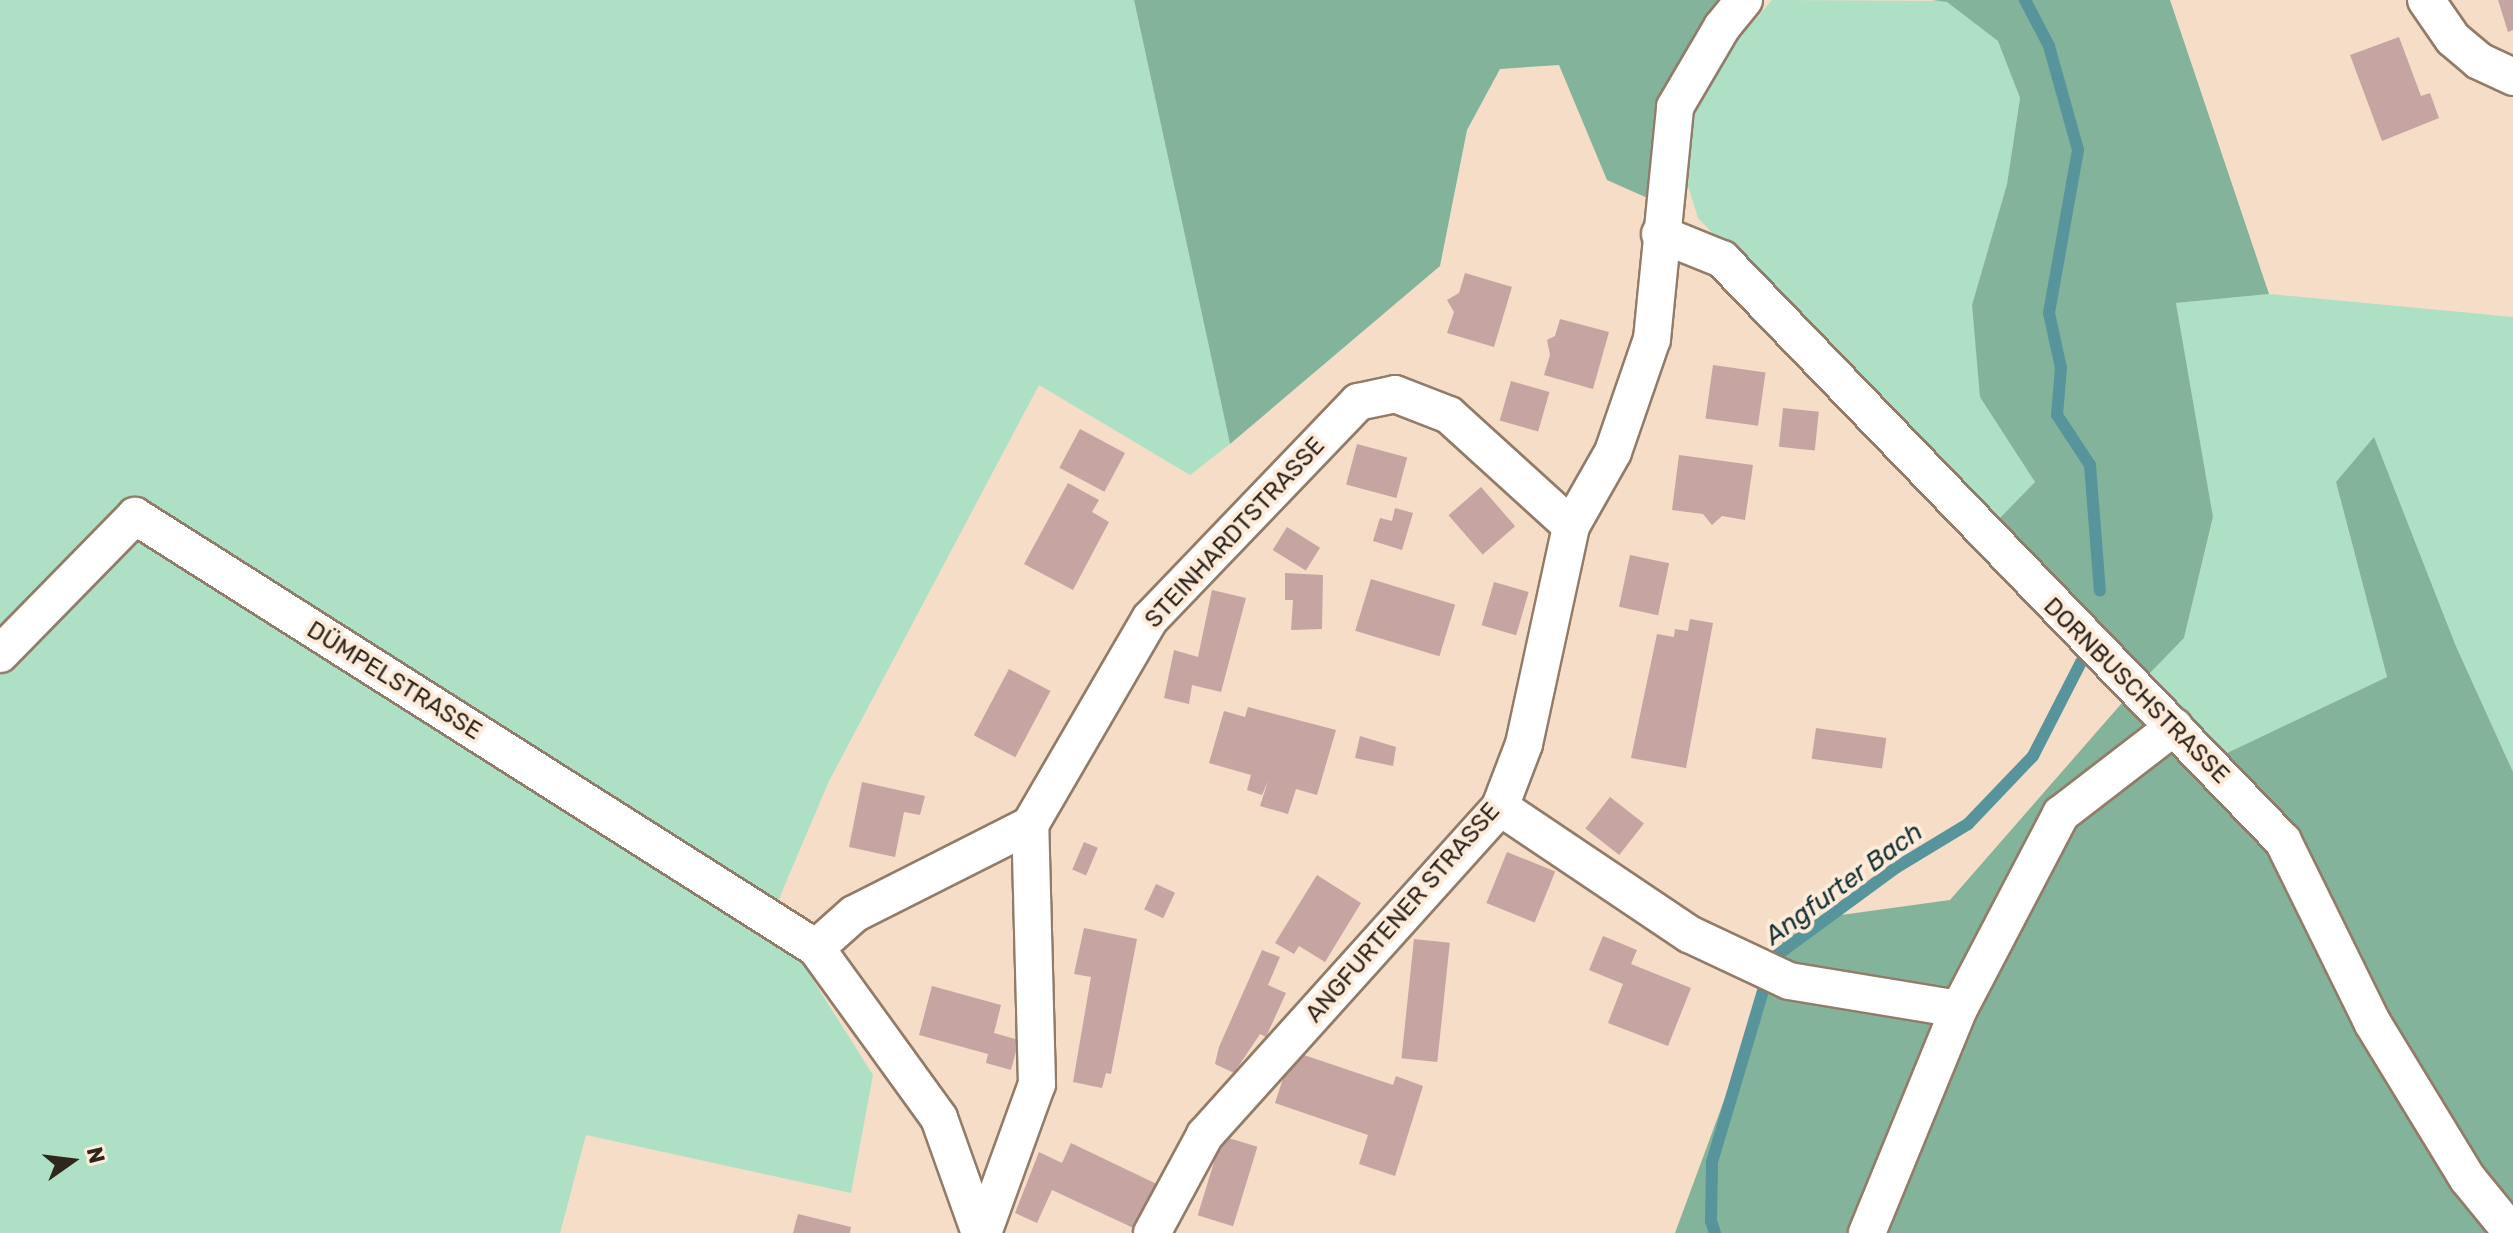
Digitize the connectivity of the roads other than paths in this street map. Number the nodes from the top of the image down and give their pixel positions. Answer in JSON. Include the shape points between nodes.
{"nodes":[{"id":1,"x":1744,"y":0,"type":"edge"},
{"id":2,"x":2426,"y":0,"type":"edge"},
{"id":3,"x":2513,"y":77,"type":"edge"},
{"id":4,"x":1660,"y":234,"type":"junction"},
{"id":5,"x":1571,"y":526,"type":"junction"},
{"id":6,"x":0,"y":654,"type":"edge"},
{"id":7,"x":2174,"y":727,"type":"junction"},
{"id":8,"x":1500,"y":807,"type":"junction"},
{"id":9,"x":1030,"y":825,"type":"junction"},
{"id":10,"x":816,"y":948,"type":"junction"},
{"id":11,"x":1959,"y":1009,"type":"junction"},
{"id":12,"x":981,"y":1233,"type":"edge"},
{"id":13,"x":1152,"y":1233,"type":"edge"},
{"id":14,"x":1867,"y":1233,"type":"edge"},
{"id":15,"x":2512,"y":1233,"type":"edge"}],
"edges":[{"from":1,"to":4,"type":"street","name":"ANGFURTENER STRASSE","via":[[1675,107]]},
{"from":2,"to":3,"type":"street","via":[[2453,39],[2479,61]]},
{"from":4,"to":5,"type":"street","name":"ANGFURTENER STRASSE","via":[[1652,339],[1613,452]]},
{"from":4,"to":7,"type":"street","name":"DORNBUSCHSTRASSE","via":[[1722,259]]},
{"from":5,"to":8,"type":"street","name":"ANGFURTENER STRASSE","via":[[1524,744]]},
{"from":5,"to":9,"type":"street","name":"STEINHARDTSTRASSE","via":[[1449,415],[1395,394],[1358,402],[1150,619]]},
{"from":6,"to":10,"type":"street","name":"DÜMPELSTRASSE","via":[[135,516]]},
{"from":7,"to":11,"type":"street","via":[[2061,814]]},
{"from":7,"to":15,"type":"street","name":"DORNBUSCHSTRASSE","via":[[2283,841],[2372,1022],[2468,1179]]},
{"from":8,"to":11,"type":"street","via":[[1689,934],[1789,981]]},
{"from":8,"to":13,"type":"street","name":"ANGFURTENER STRASSE","via":[[1205,1135]]},
{"from":9,"to":10,"type":"street","via":[[854,914]]},
{"from":9,"to":12,"type":"street","via":[[1037,1084]]},
{"from":10,"to":12,"type":"street","name":"DÜMPELSTRASSE","via":[[939,1118]]},
{"from":11,"to":14,"type":"street"}]}
